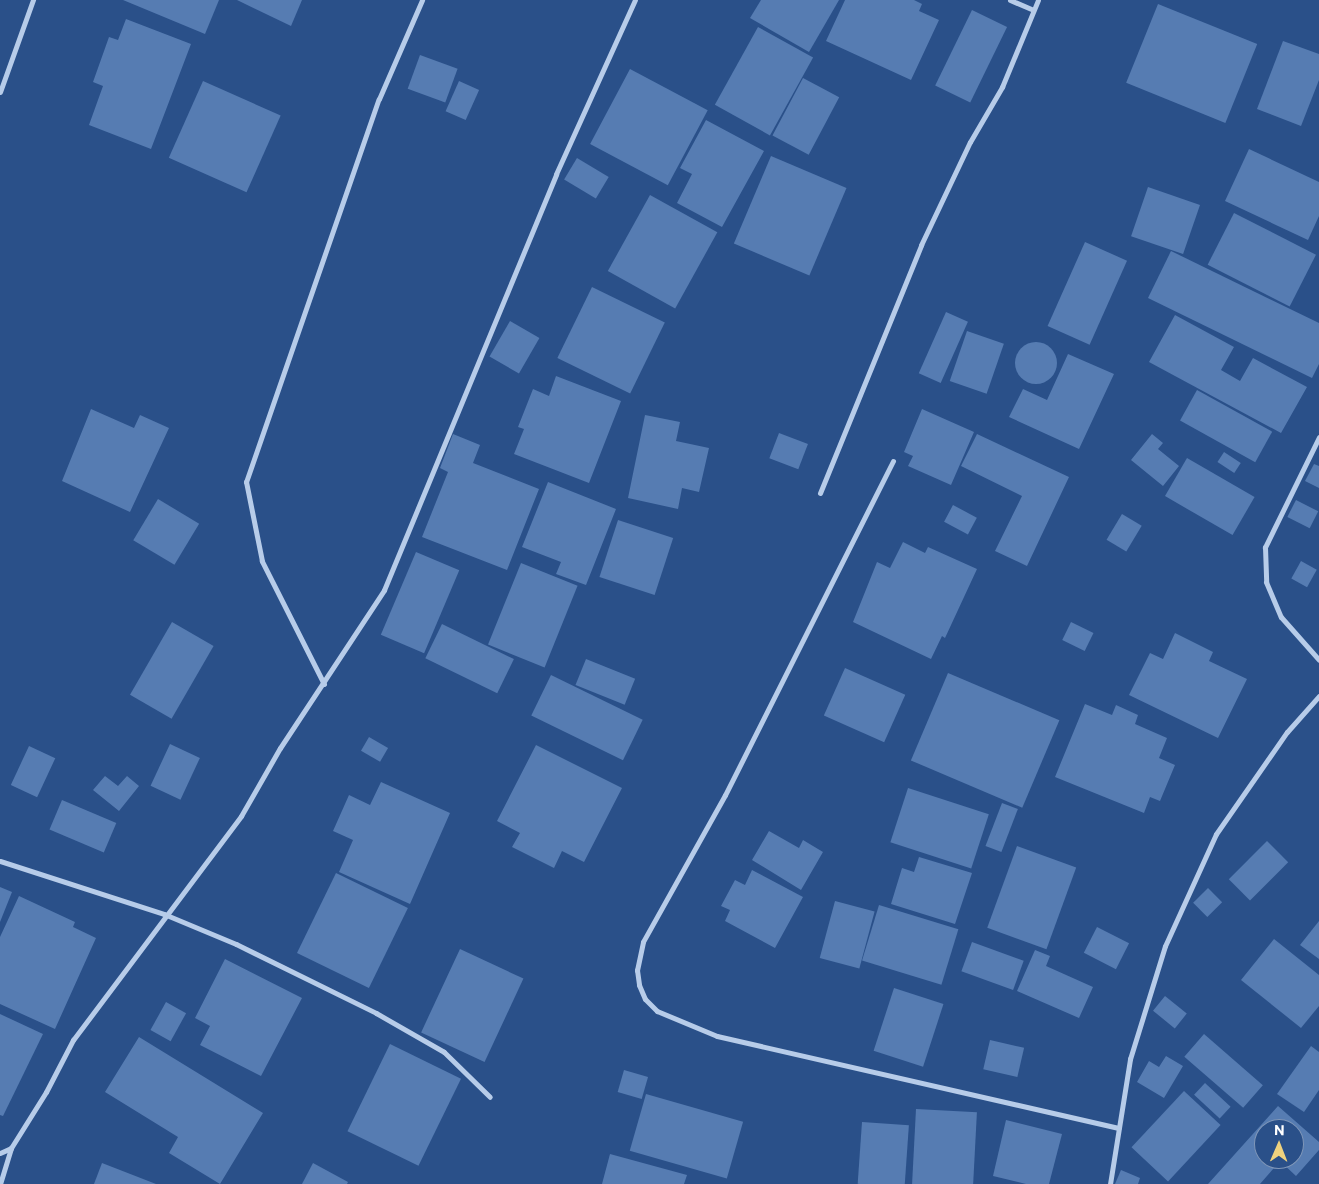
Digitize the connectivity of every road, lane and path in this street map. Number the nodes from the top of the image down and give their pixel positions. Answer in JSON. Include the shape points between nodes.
{"nodes":[{"id":1,"x":33,"y":0,"type":"edge"},
{"id":2,"x":422,"y":0,"type":"edge"},
{"id":3,"x":635,"y":0,"type":"edge"},
{"id":4,"x":1010,"y":0,"type":"edge"},
{"id":5,"x":1038,"y":0,"type":"edge"},
{"id":6,"x":1033,"y":10,"type":"junction"},
{"id":7,"x":0,"y":92,"type":"edge"},
{"id":8,"x":1319,"y":437,"type":"edge"},
{"id":9,"x":893,"y":461,"type":"dead end"},
{"id":10,"x":820,"y":494,"type":"dead end"},
{"id":11,"x":1319,"y":660,"type":"edge"},
{"id":12,"x":324,"y":684,"type":"junction"},
{"id":13,"x":1319,"y":696,"type":"edge"},
{"id":14,"x":0,"y":861,"type":"edge"},
{"id":15,"x":164,"y":914,"type":"junction"},
{"id":16,"x":490,"y":1097,"type":"dead end"},
{"id":17,"x":1119,"y":1128,"type":"junction"},
{"id":18,"x":11,"y":1148,"type":"junction"},
{"id":19,"x":0,"y":1153,"type":"edge"},
{"id":20,"x":0,"y":1184,"type":"edge"},
{"id":21,"x":1110,"y":1184,"type":"edge"}],
"edges":[{"from":1,"to":7,"type":"street"},
{"from":2,"to":12,"type":"street","via":[[379,99],[246,482],[262,561]]},
{"from":3,"to":12,"type":"street","via":[[556,174],[384,590]]},
{"from":4,"to":6,"type":"street"},
{"from":5,"to":6,"type":"street"},
{"from":6,"to":10,"type":"street","via":[[1002,87],[970,142],[922,245]]},
{"from":8,"to":11,"type":"street","via":[[1265,548],[1266,582],[1281,617]]},
{"from":9,"to":17,"type":"street","via":[[725,795],[643,942],[638,956],[639,985],[645,999],[657,1011],[717,1036]]},
{"from":12,"to":15,"type":"street","via":[[280,748],[241,816]]},
{"from":13,"to":17,"type":"street","via":[[1287,732],[1212,843],[1165,946],[1130,1059]]},
{"from":14,"to":15,"type":"street"},
{"from":15,"to":16,"type":"street","via":[[236,944],[376,1013],[444,1052]]},
{"from":15,"to":18,"type":"street","via":[[73,1040]]},
{"from":17,"to":21,"type":"street"},
{"from":18,"to":19,"type":"street"},
{"from":18,"to":20,"type":"street"}]}
